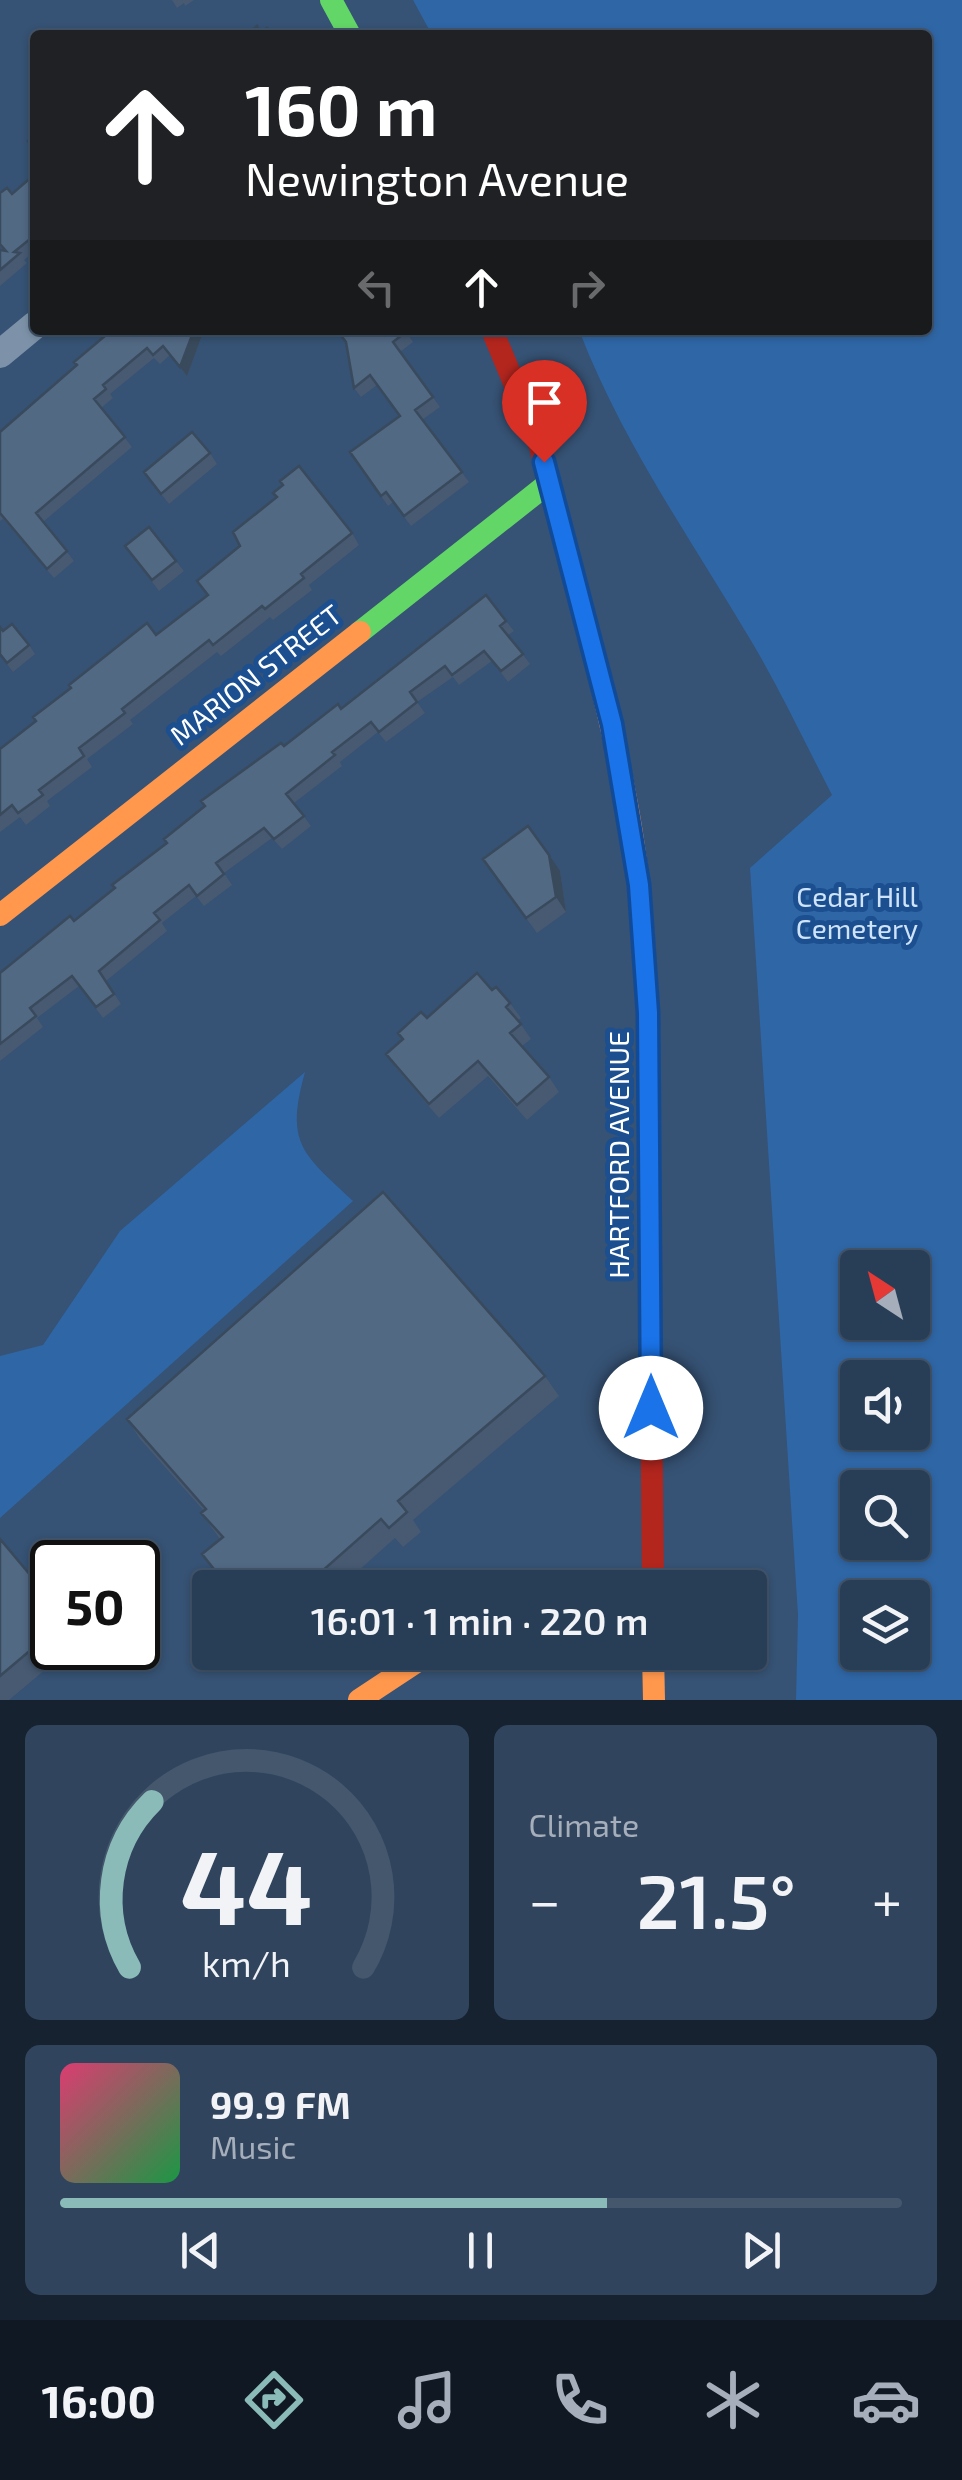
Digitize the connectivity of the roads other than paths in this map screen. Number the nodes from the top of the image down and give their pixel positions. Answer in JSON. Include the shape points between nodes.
{"nodes":[{"id":1,"x":332,"y":0,"type":"edge"},
{"id":2,"x":347,"y":30,"type":"edge"},
{"id":3,"x":30,"y":329,"type":"edge"},
{"id":4,"x":494,"y":335,"type":"edge"},
{"id":5,"x":0,"y":354,"type":"edge"},
{"id":6,"x":550,"y":482,"type":"junction"},
{"id":7,"x":0,"y":915,"type":"edge"},
{"id":8,"x":652,"y":1570,"type":"edge"},
{"id":9,"x":405,"y":1670,"type":"edge"},
{"id":10,"x":653,"y":1670,"type":"edge"},
{"id":11,"x":360,"y":1700,"type":"edge"},
{"id":12,"x":654,"y":1700,"type":"edge"}],
"edges":[{"from":1,"to":2,"type":"main road"},
{"from":3,"to":5,"type":"street"},
{"from":4,"to":6,"type":"main road","name":"HARTFORD AVENUE"},
{"from":6,"to":7,"type":"main road","name":"MARION STREET"},
{"from":6,"to":8,"type":"main road","name":"HARTFORD AVENUE","via":[[612,724],[639,885],[648,1013]]},
{"from":9,"to":11,"type":"main road"},
{"from":10,"to":12,"type":"main road"}]}
